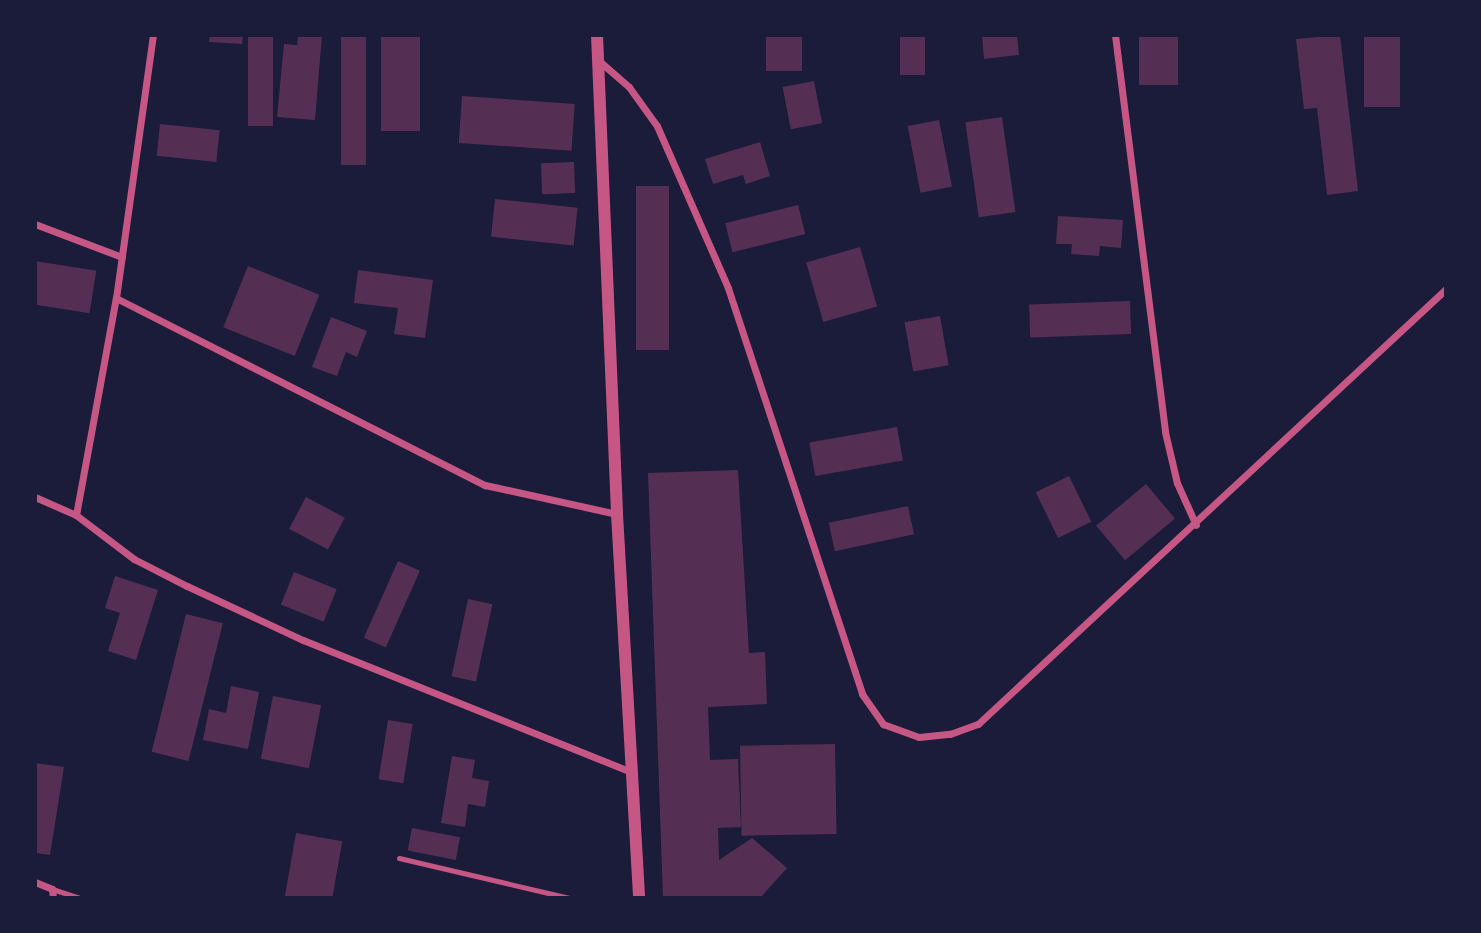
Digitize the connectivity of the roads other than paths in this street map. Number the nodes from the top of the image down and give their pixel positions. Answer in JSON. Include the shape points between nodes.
{"nodes":[{"id":1,"x":153,"y":35,"type":"edge"},
{"id":2,"x":597,"y":35,"type":"edge"},
{"id":3,"x":1115,"y":35,"type":"edge"},
{"id":4,"x":597,"y":60,"type":"junction"},
{"id":5,"x":35,"y":224,"type":"edge"},
{"id":6,"x":122,"y":257,"type":"junction"},
{"id":7,"x":1446,"y":289,"type":"edge"},
{"id":8,"x":116,"y":298,"type":"junction"},
{"id":9,"x":35,"y":497,"type":"edge"},
{"id":10,"x":617,"y":514,"type":"junction"},
{"id":11,"x":76,"y":515,"type":"junction"},
{"id":12,"x":1196,"y":525,"type":"junction"},
{"id":13,"x":632,"y":772,"type":"junction"},
{"id":14,"x":399,"y":858,"type":"dead end"},
{"id":15,"x":35,"y":882,"type":"edge"},
{"id":16,"x":52,"y":889,"type":"junction"},
{"id":17,"x":53,"y":898,"type":"edge"},
{"id":18,"x":80,"y":898,"type":"edge"},
{"id":19,"x":569,"y":898,"type":"edge"},
{"id":20,"x":639,"y":898,"type":"edge"}],
"edges":[{"from":1,"to":6,"type":"street"},
{"from":2,"to":4,"type":"street"},
{"from":3,"to":12,"type":"street","via":[[1165,432],[1177,483]]},
{"from":4,"to":10,"type":"street"},
{"from":4,"to":12,"type":"street","via":[[629,87],[657,126],[728,288],[862,694],[883,724],[919,737],[950,734],[978,724]]},
{"from":5,"to":6,"type":"street"},
{"from":6,"to":8,"type":"street"},
{"from":7,"to":12,"type":"street"},
{"from":8,"to":10,"type":"street","via":[[485,485]]},
{"from":8,"to":11,"type":"street"},
{"from":9,"to":11,"type":"street"},
{"from":10,"to":13,"type":"street"},
{"from":11,"to":13,"type":"street","via":[[134,559],[187,586],[303,639]]},
{"from":13,"to":20,"type":"street"},
{"from":14,"to":19,"type":"lane"},
{"from":15,"to":16,"type":"street"},
{"from":16,"to":17,"type":"street"},
{"from":16,"to":18,"type":"lane"}]}
